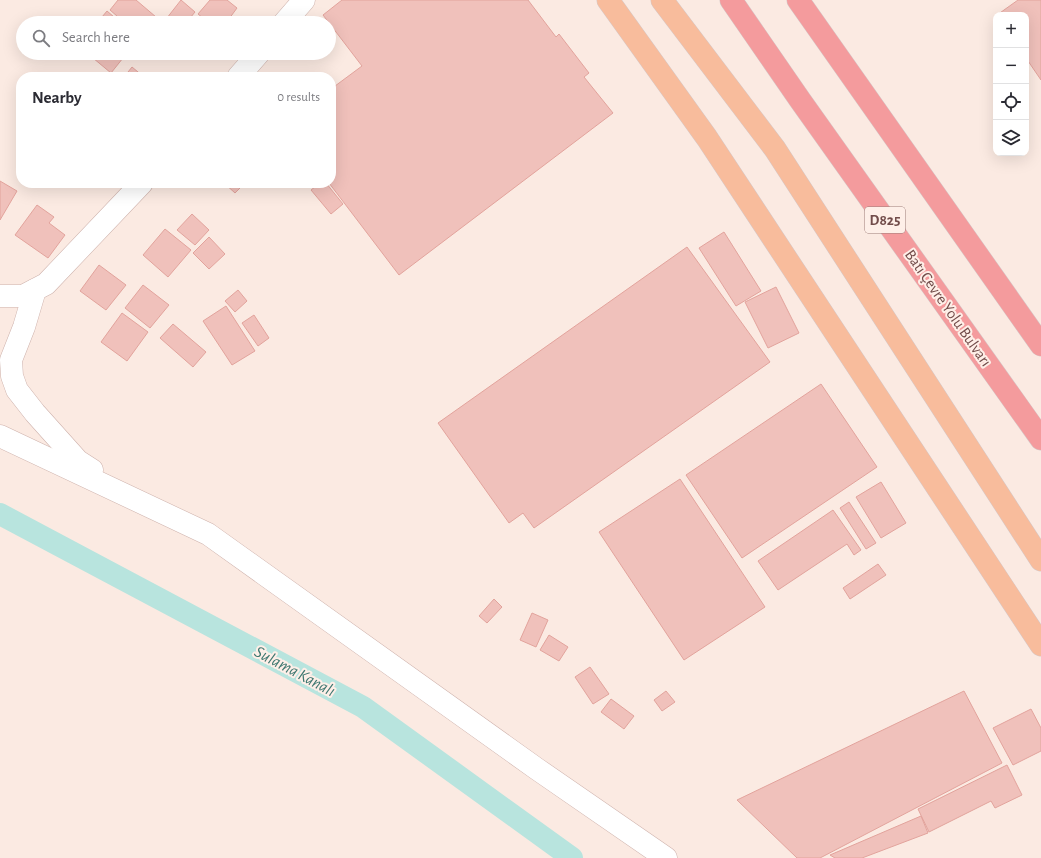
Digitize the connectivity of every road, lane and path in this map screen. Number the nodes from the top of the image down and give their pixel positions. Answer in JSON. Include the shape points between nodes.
{"nodes":[{"id":1,"x":304,"y":0,"type":"edge"},
{"id":2,"x":608,"y":0,"type":"edge"},
{"id":3,"x":662,"y":0,"type":"edge"},
{"id":4,"x":731,"y":0,"type":"edge"},
{"id":5,"x":798,"y":0,"type":"edge"},
{"id":6,"x":290,"y":16,"type":"edge"},
{"id":7,"x":252,"y":60,"type":"edge"},
{"id":8,"x":242,"y":72,"type":"edge"},
{"id":9,"x":137,"y":188,"type":"edge"},
{"id":10,"x":35,"y":290,"type":"junction"},
{"id":11,"x":0,"y":296,"type":"edge"},
{"id":12,"x":1041,"y":345,"type":"edge"},
{"id":13,"x":0,"y":436,"type":"edge"},
{"id":14,"x":1041,"y":439,"type":"edge"},
{"id":15,"x":141,"y":502,"type":"junction"},
{"id":16,"x":1041,"y":560,"type":"edge"},
{"id":17,"x":1041,"y":645,"type":"edge"},
{"id":18,"x":666,"y":858,"type":"edge"}],
"edges":[{"from":1,"to":6,"type":"street"},
{"from":2,"to":17,"type":"main road","via":[[707,138]]},
{"from":3,"to":16,"type":"main road","via":[[775,149]]},
{"from":4,"to":14,"type":"highway","name":"Batı Çevre Yolu Bulvarı","number":"D825"},
{"from":5,"to":12,"type":"highway"},
{"from":7,"to":8,"type":"street"},
{"from":9,"to":10,"type":"street","via":[[46,284]]},
{"from":10,"to":11,"type":"street","via":[[23,296]]},
{"from":10,"to":15,"type":"street","via":[[11,360],[12,376],[18,390],[78,461]]},
{"from":13,"to":15,"type":"street"},
{"from":15,"to":18,"type":"street","via":[[208,534]]}]}
